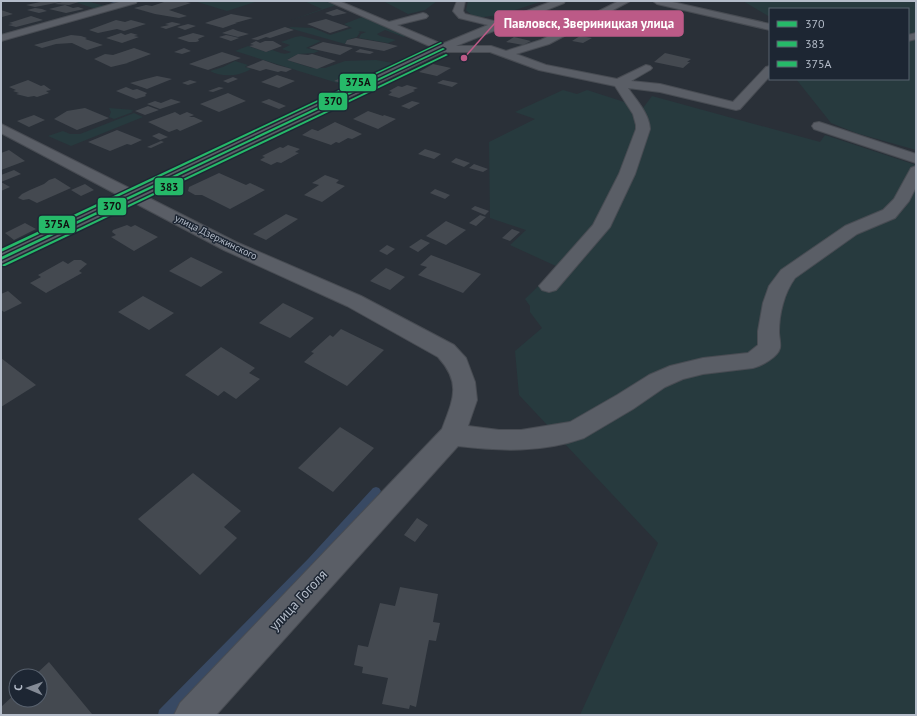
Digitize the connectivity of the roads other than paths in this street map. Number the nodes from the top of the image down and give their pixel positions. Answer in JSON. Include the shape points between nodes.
{"nodes":[{"id":1,"x":92,"y":1,"type":"edge"},
{"id":2,"x":133,"y":1,"type":"edge"},
{"id":3,"x":332,"y":1,"type":"edge"},
{"id":4,"x":461,"y":1,"type":"edge"},
{"id":5,"x":561,"y":1,"type":"edge"},
{"id":6,"x":626,"y":1,"type":"edge"},
{"id":7,"x":657,"y":1,"type":"edge"},
{"id":8,"x":113,"y":6,"type":"junction"},
{"id":9,"x":423,"y":16,"type":"dead end"},
{"id":10,"x":387,"y":25,"type":"junction"},
{"id":11,"x":498,"y":25,"type":"junction"},
{"id":12,"x":769,"y":26,"type":"edge"},
{"id":13,"x":1,"y":38,"type":"edge"},
{"id":14,"x":444,"y":49,"type":"junction"},
{"id":15,"x":506,"y":54,"type":"junction"},
{"id":16,"x":646,"y":68,"type":"dead end"},
{"id":17,"x":769,"y":70,"type":"edge"},
{"id":18,"x":619,"y":83,"type":"junction"},
{"id":19,"x":819,"y":126,"type":"dead end"},
{"id":20,"x":1,"y":128,"type":"edge"},
{"id":21,"x":916,"y":159,"type":"edge"},
{"id":22,"x":916,"y":172,"type":"edge"},
{"id":23,"x":134,"y":196,"type":"junction"},
{"id":24,"x":1,"y":259,"type":"edge"},
{"id":25,"x":550,"y":286,"type":"dead end"},
{"id":26,"x":452,"y":435,"type":"junction"},
{"id":27,"x":192,"y":715,"type":"edge"}],
"edges":[{"from":1,"to":8,"type":"street"},
{"from":2,"to":8,"type":"street"},
{"from":3,"to":10,"type":"street"},
{"from":4,"to":11,"type":"street","via":[[458,11],[462,16]]},
{"from":5,"to":11,"type":"street"},
{"from":6,"to":15,"type":"street","via":[[545,42]]},
{"from":7,"to":12,"type":"street"},
{"from":8,"to":13,"type":"street"},
{"from":9,"to":10,"type":"street"},
{"from":10,"to":14,"type":"street"},
{"from":11,"to":14,"type":"street"},
{"from":14,"to":15,"type":"street","via":[[481,48]]},
{"from":14,"to":23,"type":"street"},
{"from":15,"to":18,"type":"street","via":[[543,68]]},
{"from":16,"to":18,"type":"street"},
{"from":17,"to":18,"type":"street","via":[[736,106],[660,88]]},
{"from":18,"to":25,"type":"street","via":[[631,103],[640,112],[644,122],[643,129],[627,174],[601,227]]},
{"from":19,"to":21,"type":"street"},
{"from":20,"to":23,"type":"street","name":"улица Дзержинского"},
{"from":22,"to":26,"type":"street","via":[[901,201],[889,214],[850,230],[788,274],[779,286],[773,303],[768,331],[770,348],[753,360],[678,372],[657,381],[575,431],[521,440]]},
{"from":23,"to":24,"type":"street"},
{"from":23,"to":26,"type":"street","name":"улица Дзержинского","via":[[230,246],[354,302],[446,351],[458,364],[464,382],[465,400]]},
{"from":26,"to":27,"type":"street","name":"улица Гоголя"}]}
